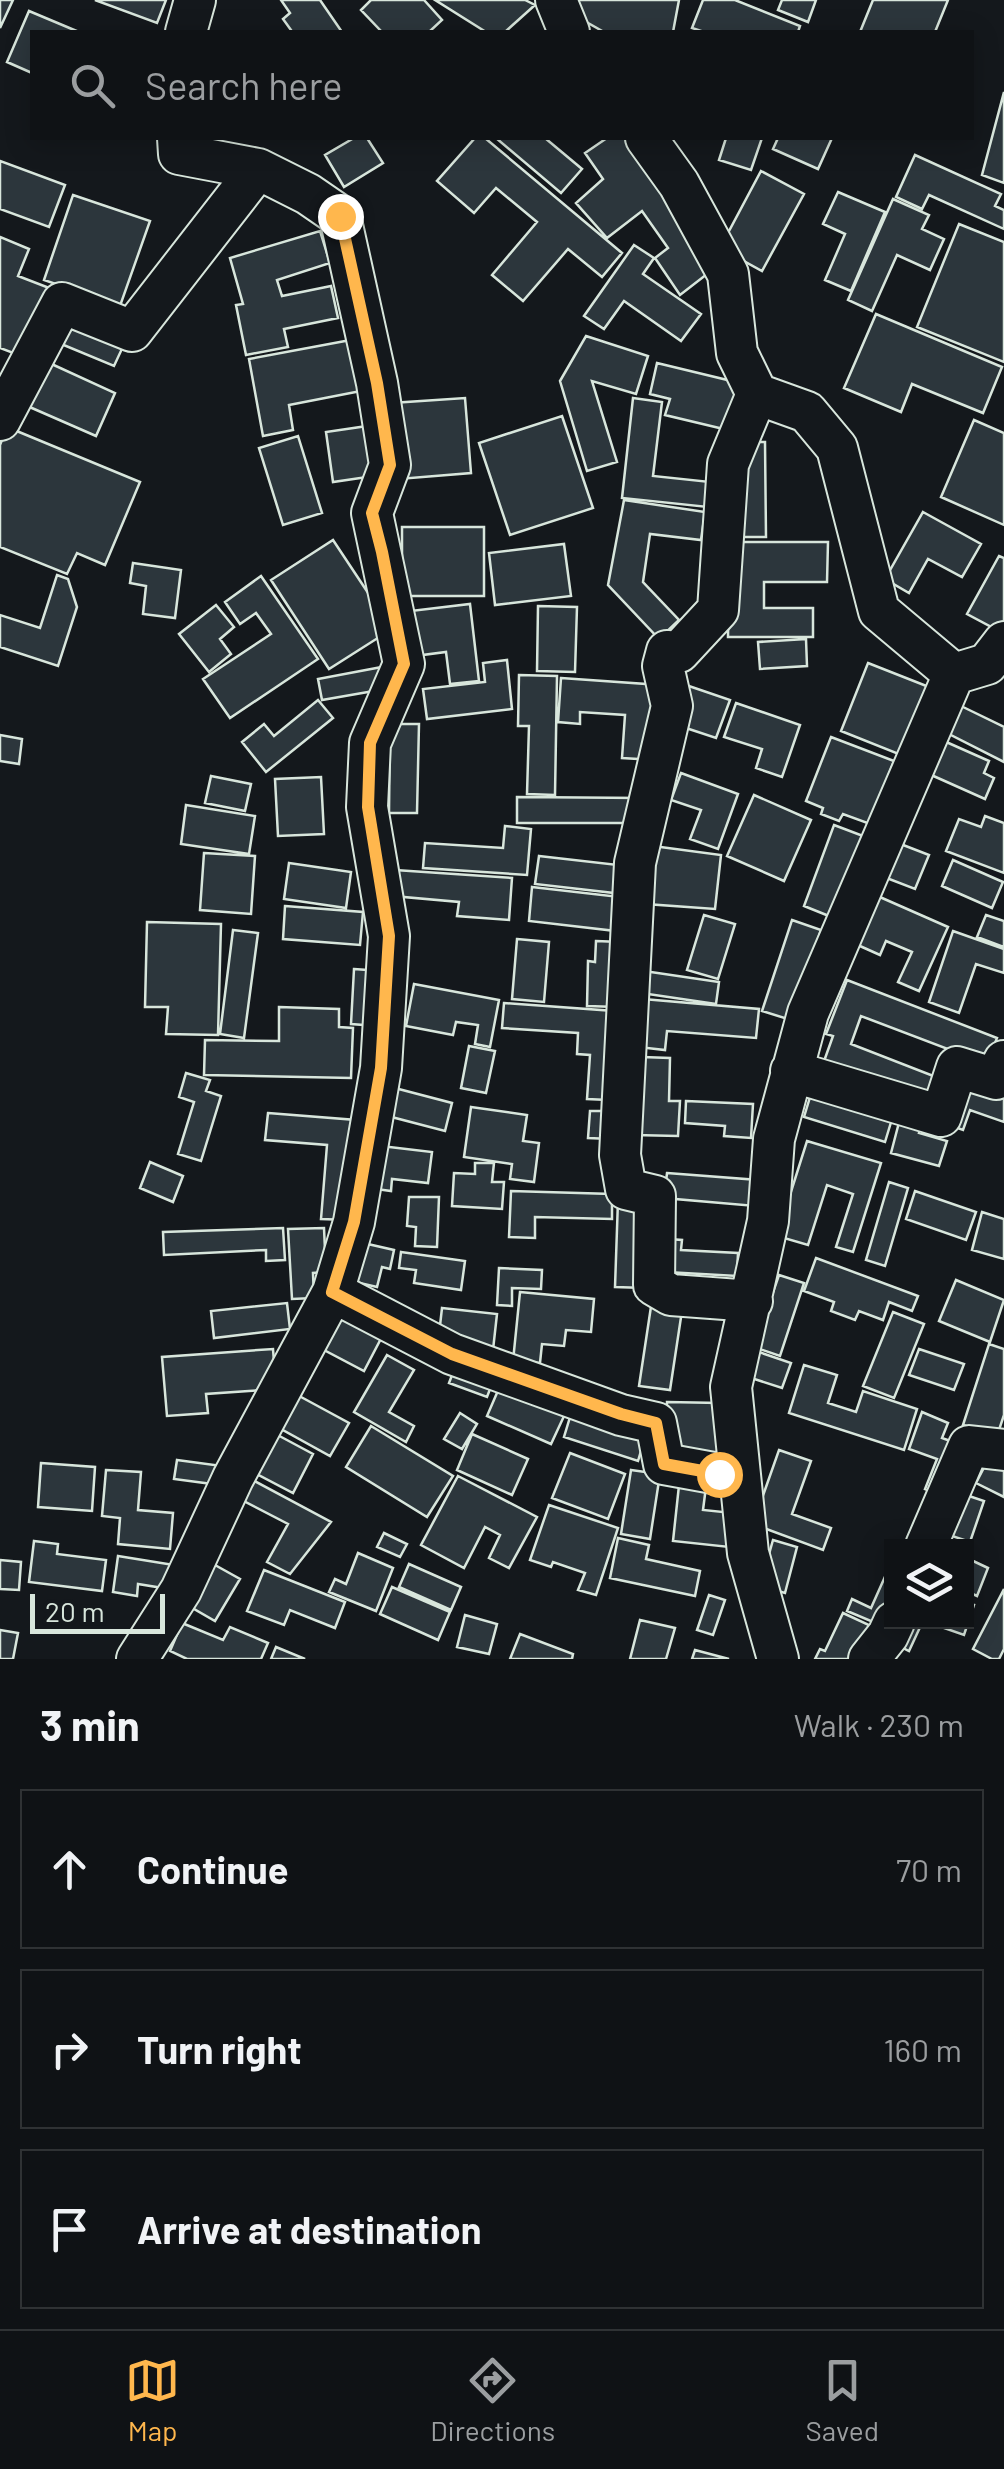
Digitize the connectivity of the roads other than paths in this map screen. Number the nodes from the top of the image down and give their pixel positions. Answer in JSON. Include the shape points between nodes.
{"nodes":[{"id":1,"x":195,"y":0,"type":"edge"},
{"id":2,"x":556,"y":0,"type":"edge"},
{"id":3,"x":187,"y":30,"type":"edge"},
{"id":4,"x":567,"y":30,"type":"edge"},
{"id":5,"x":178,"y":140,"type":"edge"},
{"id":6,"x":647,"y":140,"type":"edge"},
{"id":7,"x":258,"y":170,"type":"junction"},
{"id":8,"x":757,"y":394,"type":"junction"},
{"id":9,"x":0,"y":420,"type":"edge"},
{"id":10,"x":1004,"y":642,"type":"edge"},
{"id":11,"x":954,"y":674,"type":"junction"},
{"id":12,"x":1004,"y":1061,"type":"edge"},
{"id":13,"x":791,"y":1072,"type":"junction"},
{"id":14,"x":332,"y":1292,"type":"junction"},
{"id":15,"x":752,"y":1301,"type":"junction"},
{"id":16,"x":1004,"y":1450,"type":"edge"},
{"id":17,"x":738,"y":1470,"type":"junction"},
{"id":18,"x":929,"y":1539,"type":"edge"},
{"id":19,"x":891,"y":1629,"type":"edge"},
{"id":20,"x":137,"y":1659,"type":"edge"},
{"id":21,"x":778,"y":1659,"type":"edge"},
{"id":22,"x":869,"y":1659,"type":"edge"}],
"edges":[{"from":1,"to":3,"type":"street"},
{"from":2,"to":4,"type":"street"},
{"from":5,"to":7,"type":"street","via":[[179,154]]},
{"from":6,"to":8,"type":"street","via":[[728,274],[737,353]]},
{"from":7,"to":9,"type":"street","via":[[132,331],[62,303]]},
{"from":7,"to":14,"type":"street","via":[[340,216],[390,465],[372,513],[404,664],[370,743],[368,807],[389,936],[381,1068],[354,1222]]},
{"from":8,"to":11,"type":"street","via":[[807,412],[837,448],[880,611]]},
{"from":8,"to":15,"type":"street","via":[[728,464],[718,610],[679,652],[667,651],[664,666],[672,706],[635,863],[620,1155],[626,1189],[655,1196],[654,1285],[671,1296]]},
{"from":10,"to":11,"type":"street","via":[[988,664]]},
{"from":11,"to":13,"type":"street","via":[[808,1013]]},
{"from":12,"to":13,"type":"street","via":[[996,1079],[957,1067],[940,1116]]},
{"from":13,"to":15,"type":"street","via":[[774,1138],[768,1221]]},
{"from":14,"to":17,"type":"street","via":[[452,1354],[656,1423],[664,1464],[719,1474]]},
{"from":14,"to":20,"type":"street","via":[[182,1590]]},
{"from":15,"to":17,"type":"street","via":[[732,1387]]},
{"from":16,"to":18,"type":"street","via":[[969,1446]]},
{"from":17,"to":21,"type":"street","via":[[748,1552]]},
{"from":19,"to":22,"type":"street"}]}
